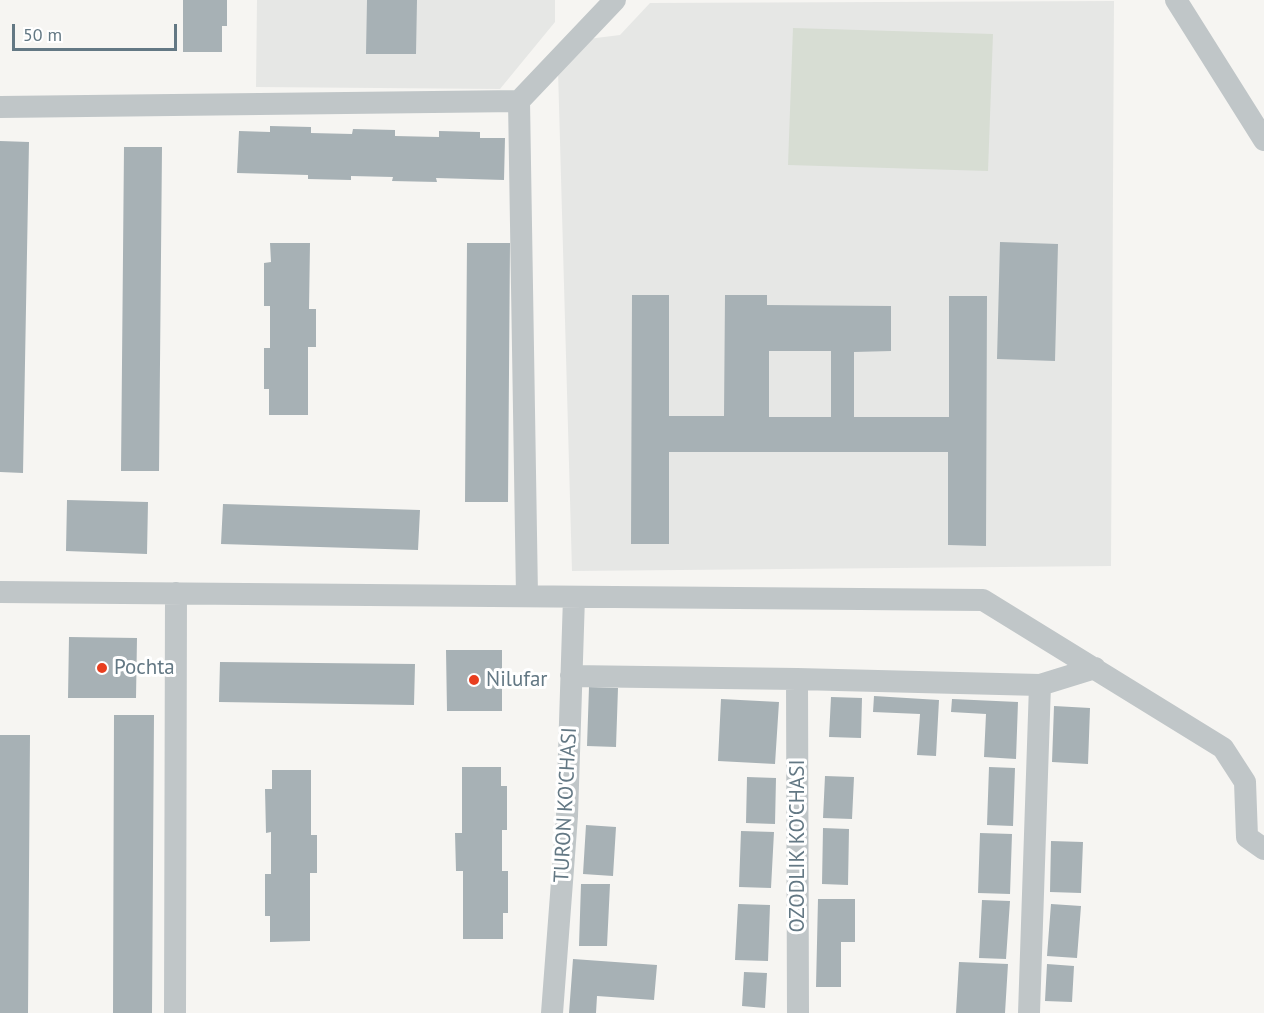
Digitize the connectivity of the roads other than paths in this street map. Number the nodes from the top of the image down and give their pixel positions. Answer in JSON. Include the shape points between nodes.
{"nodes":[{"id":1,"x":615,"y":0,"type":"edge"},
{"id":2,"x":1176,"y":0,"type":"edge"},
{"id":3,"x":519,"y":101,"type":"junction"},
{"id":4,"x":0,"y":108,"type":"edge"},
{"id":5,"x":1264,"y":140,"type":"edge"},
{"id":6,"x":0,"y":592,"type":"edge"},
{"id":7,"x":176,"y":593,"type":"junction"},
{"id":8,"x":527,"y":596,"type":"junction"},
{"id":9,"x":574,"y":597,"type":"junction"},
{"id":10,"x":1095,"y":668,"type":"junction"},
{"id":11,"x":572,"y":676,"type":"junction"},
{"id":12,"x":797,"y":679,"type":"junction"},
{"id":13,"x":1040,"y":685,"type":"junction"},
{"id":14,"x":1264,"y":849,"type":"edge"},
{"id":15,"x":175,"y":1013,"type":"edge"},
{"id":16,"x":552,"y":1013,"type":"edge"},
{"id":17,"x":798,"y":1013,"type":"edge"},
{"id":18,"x":1029,"y":1013,"type":"edge"}],
"edges":[{"from":1,"to":3,"type":"street"},
{"from":2,"to":5,"type":"street"},
{"from":3,"to":4,"type":"street"},
{"from":3,"to":8,"type":"street"},
{"from":6,"to":7,"type":"street"},
{"from":7,"to":8,"type":"street"},
{"from":7,"to":15,"type":"street"},
{"from":8,"to":9,"type":"street"},
{"from":9,"to":10,"type":"street","via":[[983,600]]},
{"from":9,"to":11,"type":"street","name":"TURON KO'CHASI"},
{"from":10,"to":13,"type":"street"},
{"from":10,"to":14,"type":"street","via":[[1223,748],[1245,782],[1247,837]]},
{"from":11,"to":12,"type":"street"},
{"from":11,"to":16,"type":"street","name":"TURON KO'CHASI","via":[[567,816]]},
{"from":12,"to":13,"type":"street"},
{"from":12,"to":17,"type":"street","name":"OZODLIK KO'CHASI"},
{"from":13,"to":18,"type":"street"}]}
